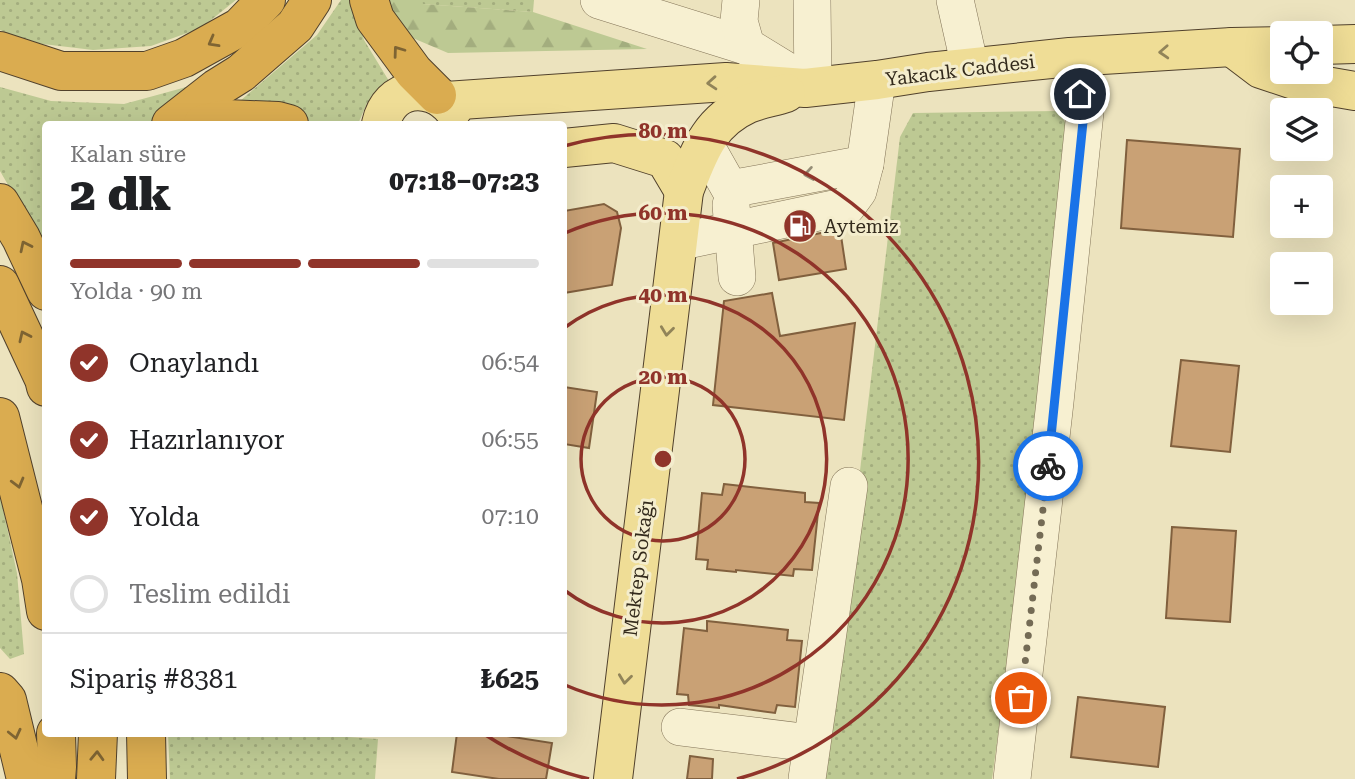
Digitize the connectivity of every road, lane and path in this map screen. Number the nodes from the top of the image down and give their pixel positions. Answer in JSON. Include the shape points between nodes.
{"nodes":[{"id":1,"x":266,"y":0,"type":"edge"},
{"id":2,"x":312,"y":0,"type":"edge"},
{"id":3,"x":369,"y":0,"type":"edge"},
{"id":4,"x":599,"y":0,"type":"edge"},
{"id":5,"x":741,"y":0,"type":"edge"},
{"id":6,"x":812,"y":0,"type":"edge"},
{"id":7,"x":955,"y":0,"type":"edge"},
{"id":8,"x":1355,"y":44,"type":"edge"},
{"id":9,"x":1333,"y":45,"type":"edge"},
{"id":10,"x":746,"y":46,"type":"junction"},
{"id":11,"x":1270,"y":46,"type":"edge"},
{"id":12,"x":1232,"y":47,"type":"junction"},
{"id":13,"x":0,"y":51,"type":"edge"},
{"id":14,"x":1070,"y":57,"type":"junction"},
{"id":15,"x":970,"y":68,"type":"junction"},
{"id":16,"x":877,"y":80,"type":"junction"},
{"id":17,"x":809,"y":87,"type":"junction"},
{"id":18,"x":1355,"y":91,"type":"edge"},
{"id":19,"x":447,"y":106,"type":"edge"},
{"id":20,"x":175,"y":121,"type":"edge"},
{"id":21,"x":217,"y":121,"type":"edge"},
{"id":22,"x":278,"y":121,"type":"edge"},
{"id":23,"x":382,"y":121,"type":"edge"},
{"id":24,"x":704,"y":143,"type":"junction"},
{"id":25,"x":567,"y":148,"type":"edge"},
{"id":26,"x":865,"y":164,"type":"junction"},
{"id":27,"x":730,"y":189,"type":"junction"},
{"id":28,"x":684,"y":191,"type":"junction"},
{"id":29,"x":0,"y":203,"type":"edge"},
{"id":30,"x":733,"y":230,"type":"junction"},
{"id":31,"x":678,"y":242,"type":"junction"},
{"id":32,"x":737,"y":277,"type":"dead end"},
{"id":33,"x":42,"y":283,"type":"edge"},
{"id":34,"x":0,"y":285,"type":"edge"},
{"id":35,"x":42,"y":375,"type":"edge"},
{"id":36,"x":0,"y":417,"type":"edge"},
{"id":37,"x":849,"y":486,"type":"dead end"},
{"id":38,"x":42,"y":585,"type":"edge"},
{"id":39,"x":0,"y":692,"type":"edge"},
{"id":40,"x":680,"y":727,"type":"dead end"},
{"id":41,"x":56,"y":737,"type":"edge"},
{"id":42,"x":98,"y":737,"type":"edge"},
{"id":43,"x":146,"y":737,"type":"edge"},
{"id":44,"x":811,"y":743,"type":"junction"},
{"id":45,"x":26,"y":779,"type":"edge"},
{"id":46,"x":55,"y":779,"type":"edge"},
{"id":47,"x":96,"y":779,"type":"edge"},
{"id":48,"x":147,"y":779,"type":"edge"},
{"id":49,"x":613,"y":779,"type":"edge"},
{"id":50,"x":807,"y":779,"type":"edge"},
{"id":51,"x":1012,"y":779,"type":"edge"}],
"edges":[{"from":1,"to":13,"type":"highway","one_way":true,"via":[[240,27],[184,58],[147,71],[61,71]]},
{"from":2,"to":20,"type":"highway","via":[[295,26]]},
{"from":19,"to":3,"type":"highway","one_way":true,"via":[[374,19]]},
{"from":4,"to":10,"type":"street"},
{"from":5,"to":10,"type":"street","via":[[739,20]]},
{"from":6,"to":17,"type":"street"},
{"from":7,"to":15,"type":"street"},
{"from":8,"to":9,"type":"main road"},
{"from":10,"to":17,"type":"street"},
{"from":11,"to":12,"type":"main road","name":"Yakacık Caddesi"},
{"from":12,"to":14,"type":"main road","name":"Yakacık Caddesi","one_way":true},
{"from":12,"to":18,"type":"main road","via":[[1261,69]]},
{"from":14,"to":15,"type":"main road","name":"Yakacık Caddesi"},
{"from":14,"to":51,"type":"street","via":[[1084,112]]},
{"from":15,"to":16,"type":"main road","name":"Yakacık Caddesi"},
{"from":16,"to":17,"type":"main road","name":"Yakacık Caddesi"},
{"from":16,"to":26,"type":"street"},
{"from":17,"to":19,"type":"main road","name":"Yakacık Caddesi","one_way":true,"via":[[726,82]]},
{"from":17,"to":24,"type":"main road","name":"Yakacık Caddesi","via":[[748,104],[723,120]]},
{"from":19,"to":23,"type":"main road","name":"Yakacık Caddesi","via":[[422,91],[408,92],[387,108]]},
{"from":21,"to":22,"type":"highway"},
{"from":24,"to":27,"type":"street"},
{"from":24,"to":28,"type":"main road","name":"Yakacık Caddesi"},
{"from":25,"to":28,"type":"main road","via":[[614,143],[665,159]]},
{"from":26,"to":27,"type":"street","one_way":true},
{"from":26,"to":30,"type":"street","via":[[858,191],[847,206]]},
{"from":27,"to":30,"type":"street"},
{"from":28,"to":31,"type":"main road","name":"Mektep Sokağı"},
{"from":33,"to":29,"type":"highway","one_way":true},
{"from":30,"to":31,"type":"street"},
{"from":30,"to":32,"type":"street"},
{"from":31,"to":49,"type":"main road","name":"Mektep Sokağı","one_way":true},
{"from":35,"to":34,"type":"highway","one_way":true},
{"from":36,"to":38,"type":"highway","one_way":true},
{"from":37,"to":44,"type":"street"},
{"from":39,"to":45,"type":"highway","one_way":true,"via":[[7,700]]},
{"from":40,"to":44,"type":"street"},
{"from":41,"to":46,"type":"highway"},
{"from":47,"to":42,"type":"highway","one_way":true},
{"from":43,"to":48,"type":"highway"},
{"from":44,"to":50,"type":"street"}]}
